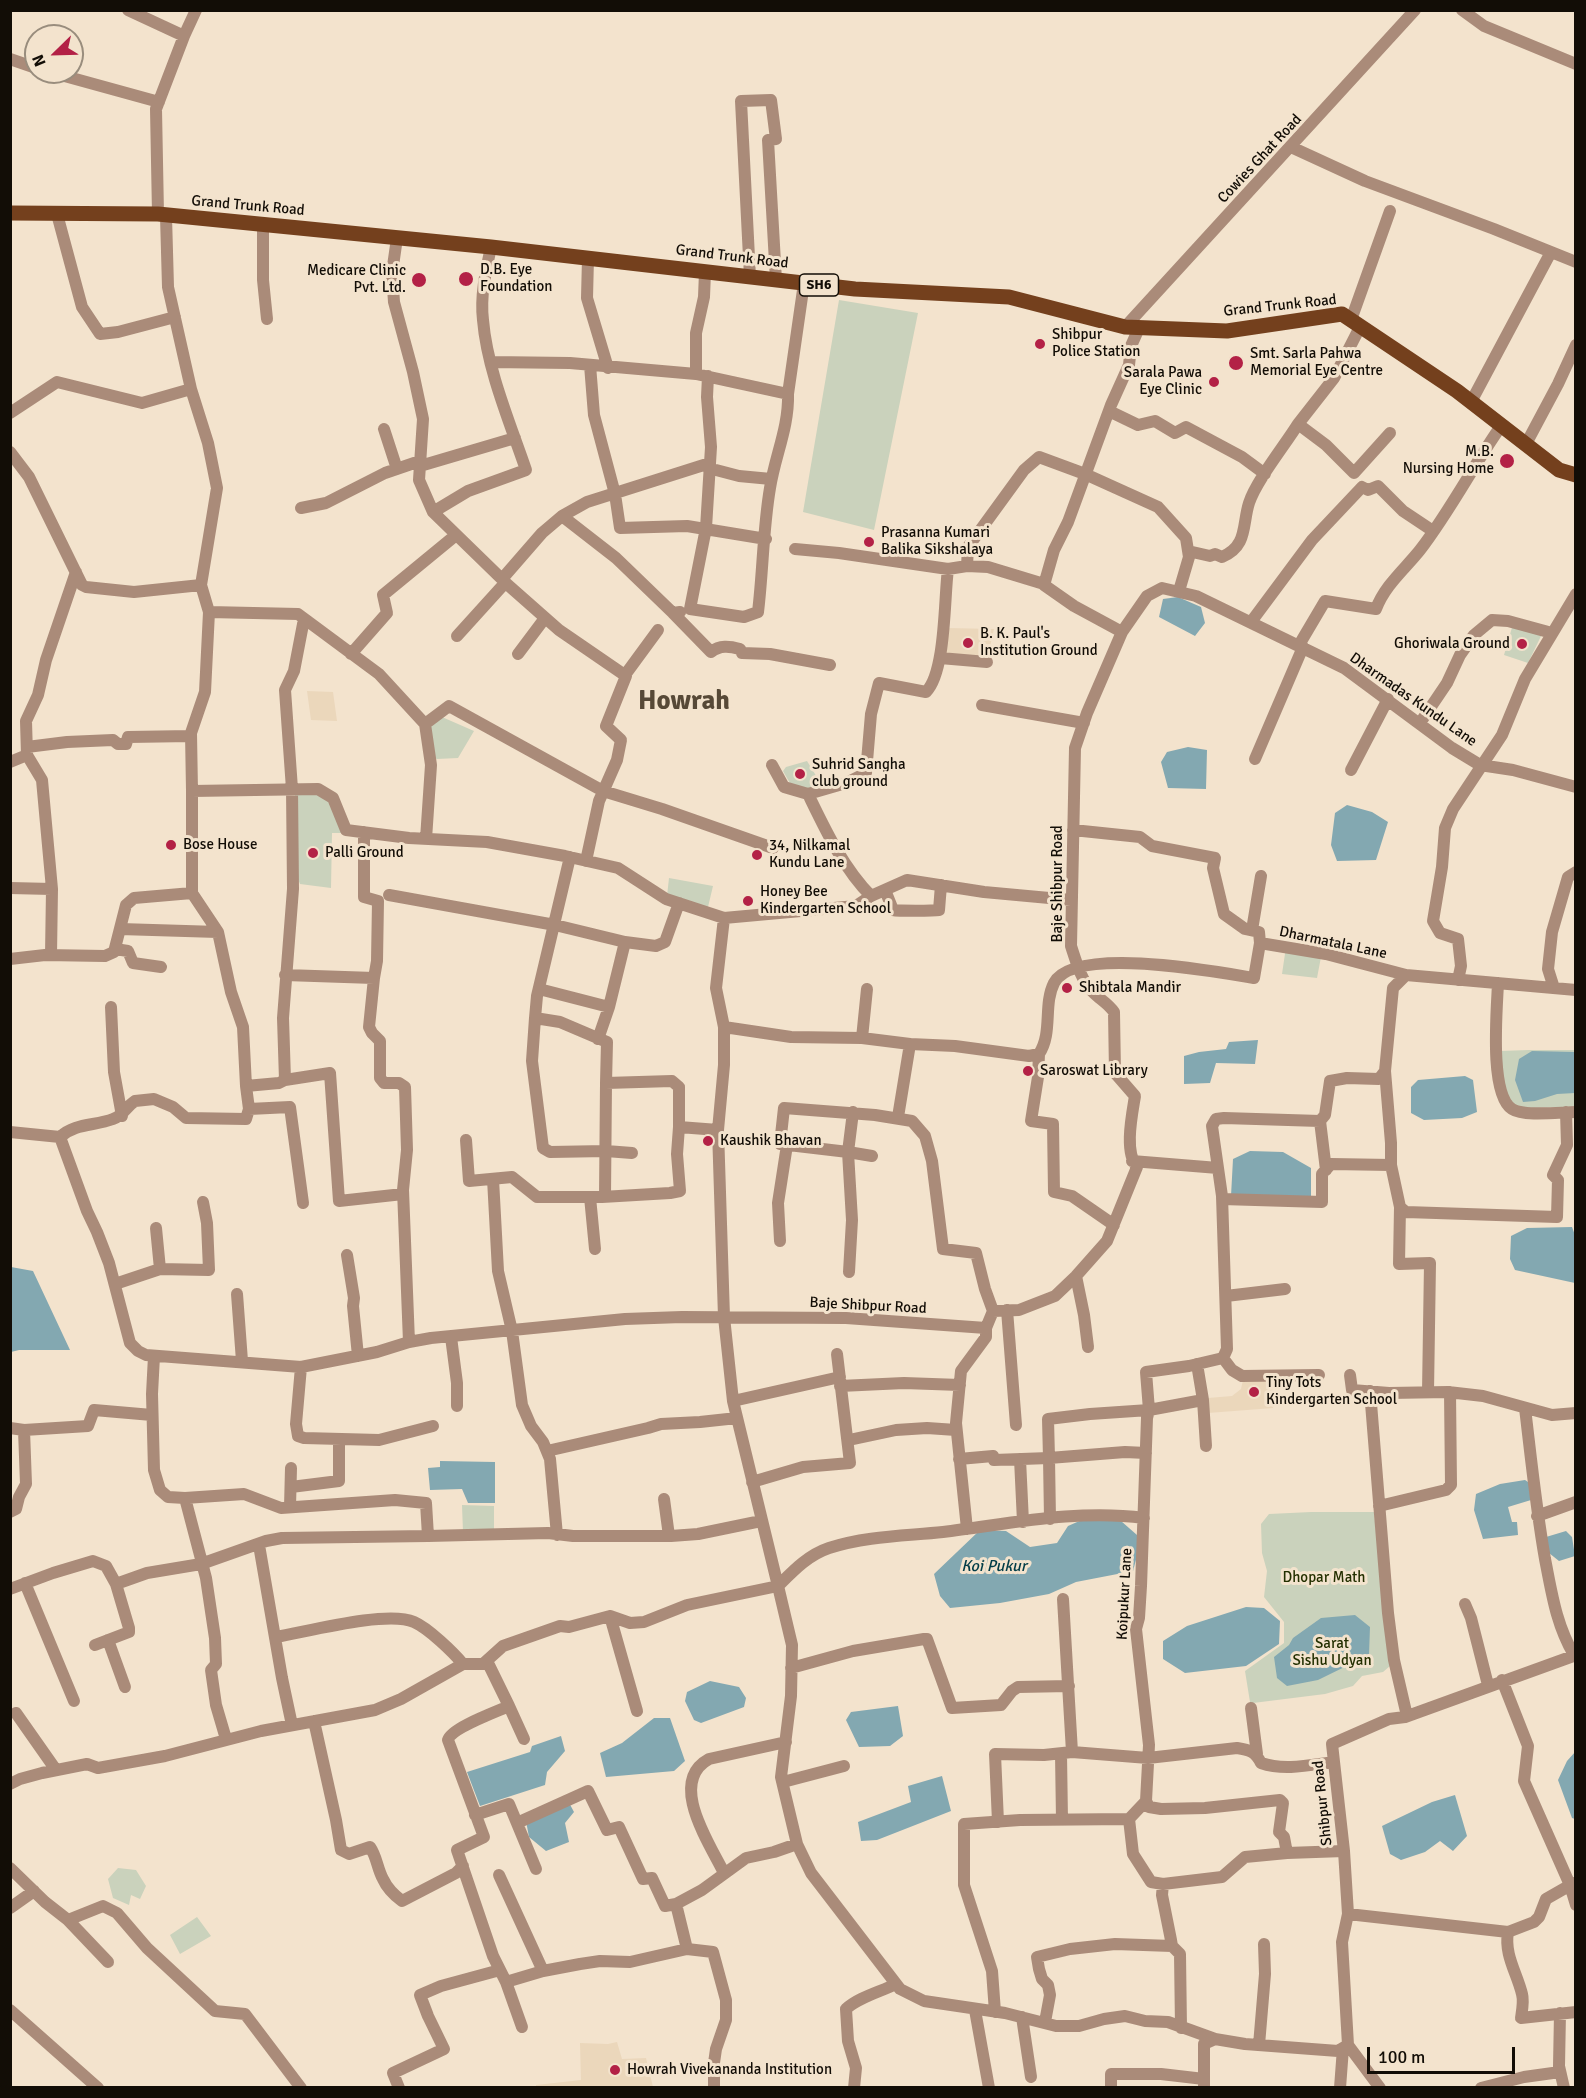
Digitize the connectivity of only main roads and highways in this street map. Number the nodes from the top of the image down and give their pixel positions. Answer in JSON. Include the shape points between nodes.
{"nodes":[{"id":1,"x":10,"y":213,"type":"edge"},
{"id":2,"x":1575,"y":474,"type":"edge"}],
"edges":[{"from":1,"to":2,"type":"main road","name":"Grand Trunk Road","number":"SH6","via":[[162,215],[491,247],[855,289],[1009,297],[1132,327],[1227,331],[1342,314],[1471,402],[1559,470]]}]}
